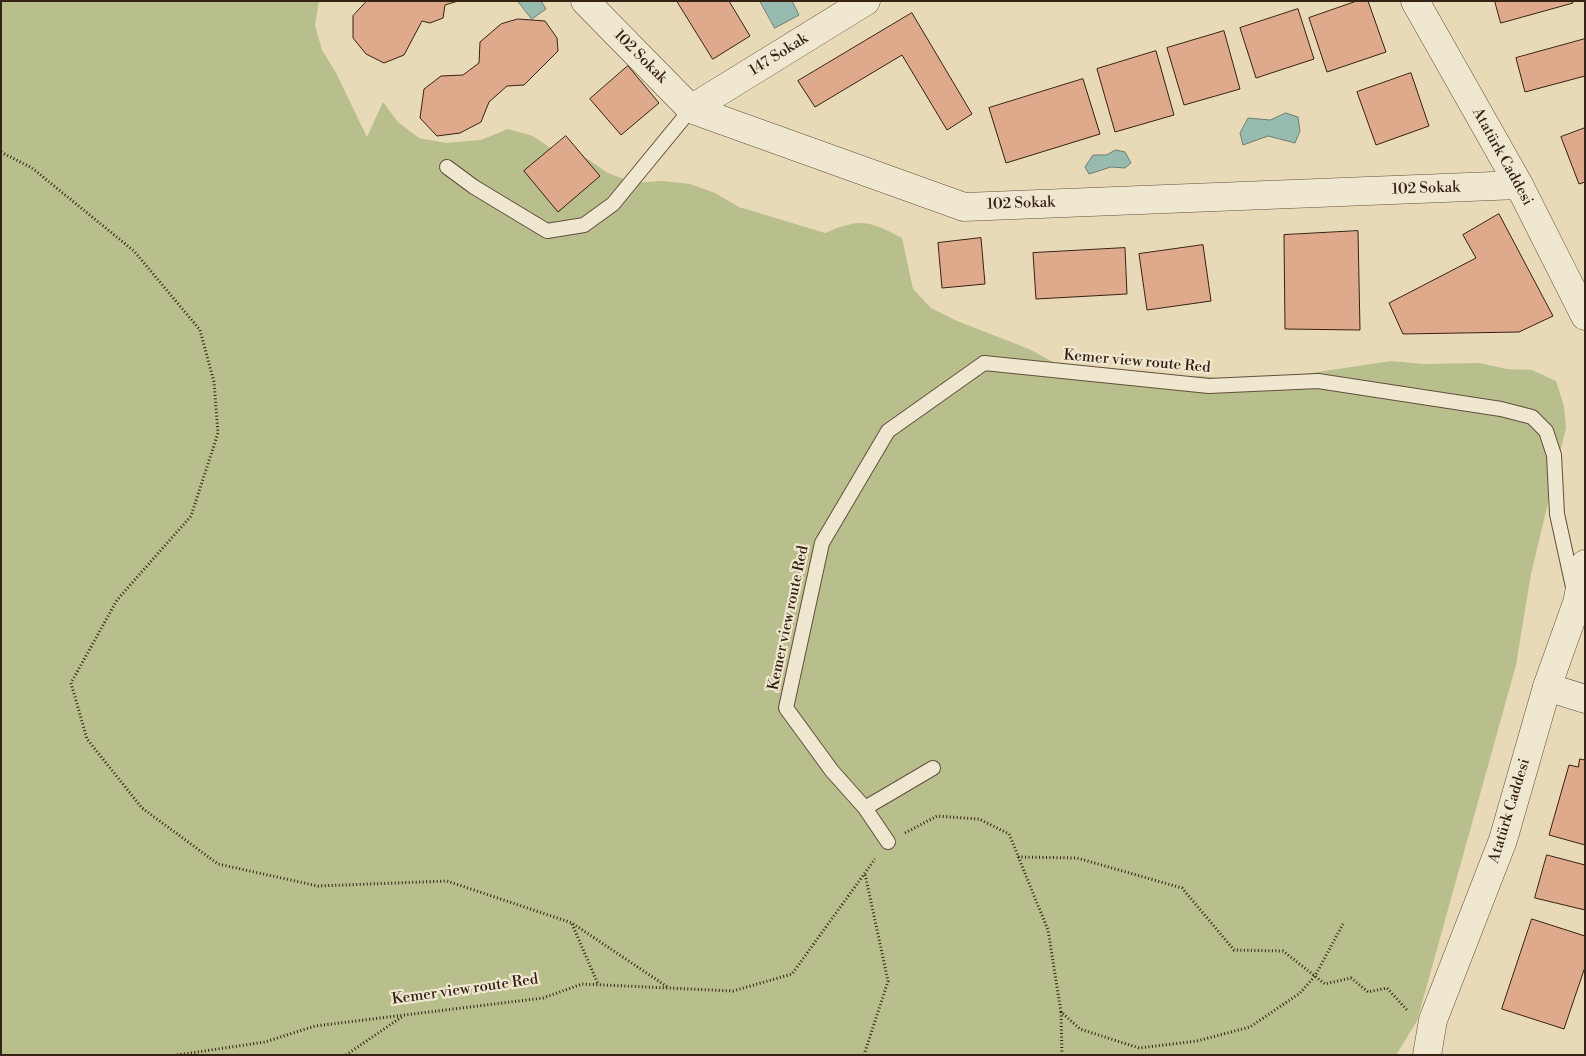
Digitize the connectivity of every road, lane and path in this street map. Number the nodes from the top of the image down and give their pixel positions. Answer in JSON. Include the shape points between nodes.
{"nodes":[{"id":1,"x":585,"y":1,"type":"edge"},
{"id":2,"x":866,"y":1,"type":"edge"},
{"id":3,"x":1415,"y":1,"type":"edge"},
{"id":4,"x":691,"y":109,"type":"junction"},
{"id":5,"x":1,"y":152,"type":"edge"},
{"id":6,"x":447,"y":167,"type":"dead end"},
{"id":7,"x":1519,"y":185,"type":"junction"},
{"id":8,"x":1585,"y":316,"type":"edge"},
{"id":9,"x":1585,"y":564,"type":"edge"},
{"id":10,"x":1577,"y":603,"type":"junction"},
{"id":11,"x":1547,"y":687,"type":"junction"},
{"id":12,"x":1585,"y":699,"type":"edge"},
{"id":13,"x":933,"y":768,"type":"dead end"},
{"id":14,"x":866,"y":808,"type":"junction"},
{"id":15,"x":888,"y":842,"type":"junction"},
{"id":16,"x":1018,"y":857,"type":"junction"},
{"id":17,"x":865,"y":873,"type":"junction"},
{"id":18,"x":572,"y":923,"type":"junction"},
{"id":19,"x":1343,"y":924,"type":"dead end"},
{"id":20,"x":1315,"y":976,"type":"junction"},
{"id":21,"x":598,"y":984,"type":"junction"},
{"id":22,"x":670,"y":988,"type":"junction"},
{"id":23,"x":1061,"y":1012,"type":"junction"},
{"id":24,"x":404,"y":1015,"type":"junction"},
{"id":25,"x":1433,"y":1020,"type":"junction"},
{"id":26,"x":177,"y":1055,"type":"edge"},
{"id":27,"x":346,"y":1055,"type":"edge"},
{"id":28,"x":864,"y":1055,"type":"edge"},
{"id":29,"x":1062,"y":1055,"type":"edge"},
{"id":30,"x":1427,"y":1055,"type":"edge"}],
"edges":[{"from":1,"to":4,"type":"street","name":"102 Sokak"},
{"from":2,"to":4,"type":"street","name":"147 Sokak"},
{"from":3,"to":7,"type":"street","name":"Atatürk Caddesi"},
{"from":4,"to":6,"type":"lane","via":[[613,204],[584,225],[548,231]]},
{"from":4,"to":7,"type":"street","name":"102 Sokak","via":[[964,206]]},
{"from":5,"to":18,"type":"path","via":[[32,168],[134,251],[200,330],[214,382],[218,433],[191,516],[117,600],[71,684],[87,739],[142,808],[218,864],[318,886],[447,881]]},
{"from":7,"to":8,"type":"street","name":"Atatürk Caddesi"},
{"from":9,"to":10,"type":"street","name":"Atatürk Caddesi"},
{"from":10,"to":11,"type":"street","name":"Atatürk Caddesi"},
{"from":10,"to":14,"type":"lane","name":"Kemer view route Red","via":[[1557,514],[1554,455],[1546,431],[1532,417],[1318,381],[1209,386],[984,363],[888,431],[822,543],[786,708],[832,771]]},
{"from":11,"to":12,"type":"street"},
{"from":11,"to":25,"type":"street","name":"Atatürk Caddesi","via":[[1503,840]]},
{"from":13,"to":14,"type":"lane"},
{"from":14,"to":15,"type":"lane","name":"Kemer view route Red"},
{"from":15,"to":16,"type":"path","via":[[937,816],[979,819],[1009,834]]},
{"from":15,"to":17,"type":"path","name":"Kemer view route Red"},
{"from":16,"to":20,"type":"path","via":[[1077,858],[1182,888],[1234,950],[1283,951]]},
{"from":16,"to":23,"type":"path","via":[[1048,930]]},
{"from":17,"to":22,"type":"path","name":"Kemer view route Red","via":[[792,974],[733,991]]},
{"from":17,"to":28,"type":"path","via":[[888,981]]},
{"from":18,"to":21,"type":"path"},
{"from":18,"to":22,"type":"path"},
{"from":19,"to":20,"type":"path"},
{"from":20,"to":23,"type":"path","via":[[1300,993],[1250,1027],[1197,1041],[1139,1048],[1080,1029]]},
{"from":20,"to":25,"type":"path","via":[[1325,984],[1351,978],[1368,992],[1387,988],[1410,1013]]},
{"from":21,"to":22,"type":"path","name":"Kemer view route Red"},
{"from":21,"to":24,"type":"path","name":"Kemer view route Red","via":[[582,984],[543,998]]},
{"from":23,"to":29,"type":"path"},
{"from":24,"to":26,"type":"path","name":"Kemer view route Red","via":[[315,1026],[265,1042]]},
{"from":24,"to":27,"type":"path"},
{"from":25,"to":30,"type":"street","name":"Atatürk Caddesi"}]}
